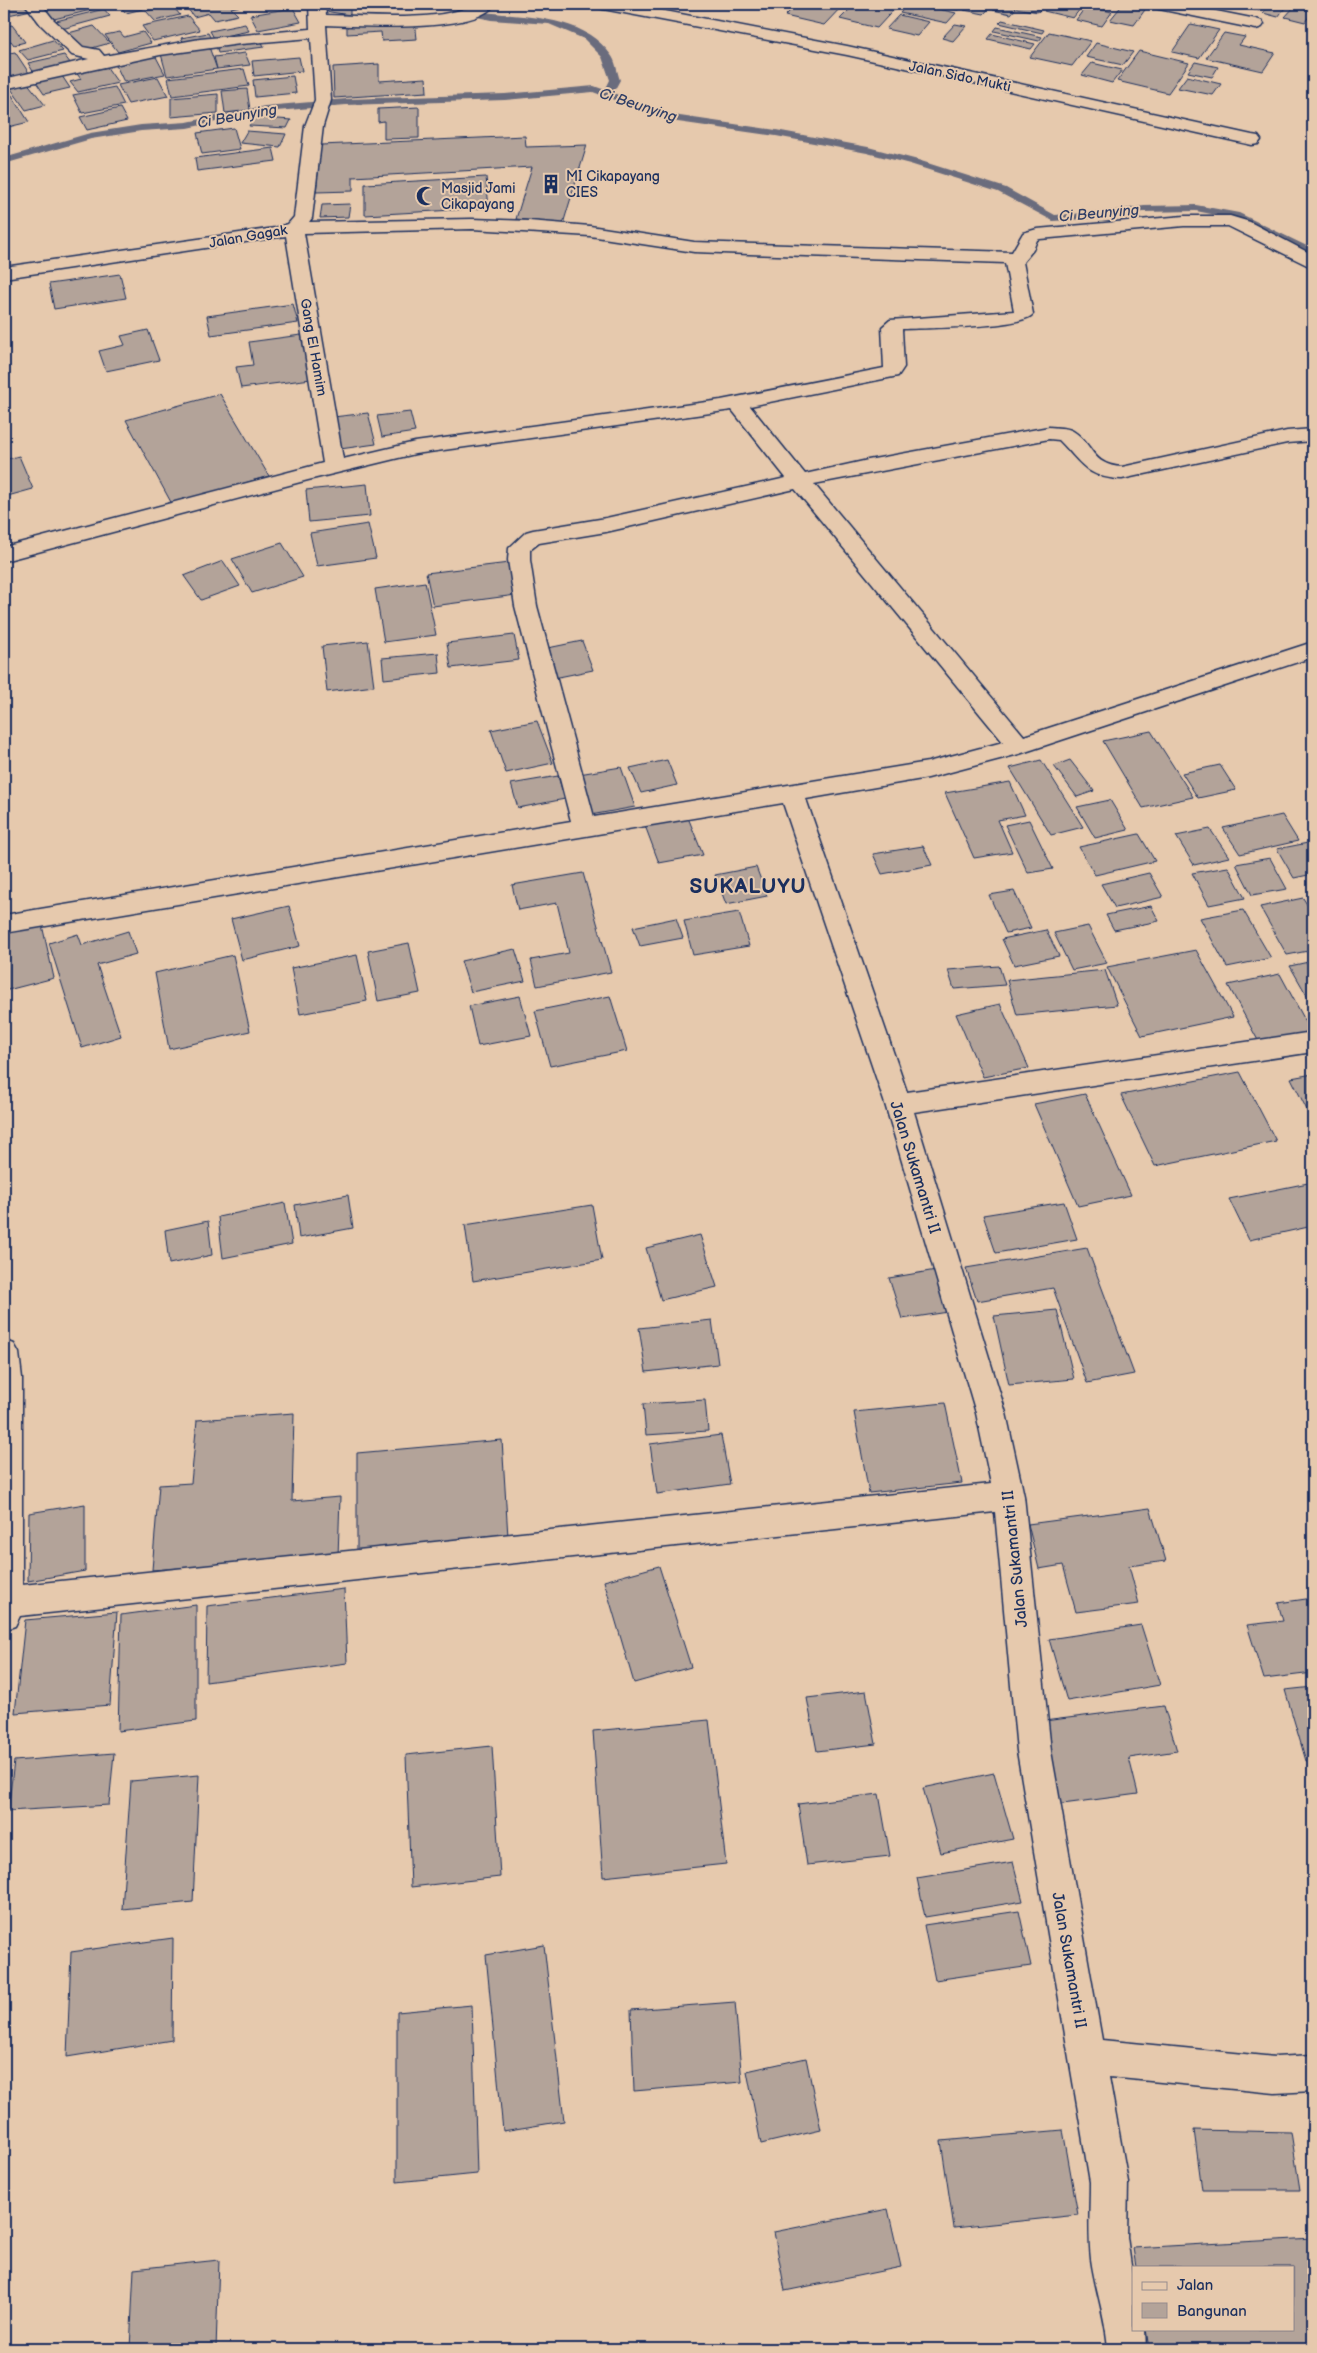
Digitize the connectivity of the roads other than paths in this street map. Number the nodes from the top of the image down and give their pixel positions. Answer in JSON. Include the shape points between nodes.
{"nodes":[{"id":1,"x":33,"y":4,"type":"edge"},
{"id":2,"x":487,"y":4,"type":"edge"},
{"id":3,"x":603,"y":4,"type":"edge"},
{"id":4,"x":1159,"y":4,"type":"edge"},
{"id":5,"x":686,"y":10,"type":"edge"},
{"id":6,"x":319,"y":19,"type":"edge"},
{"id":7,"x":1256,"y":24,"type":"dead end"},
{"id":8,"x":100,"y":62,"type":"junction"},
{"id":9,"x":4,"y":84,"type":"edge"},
{"id":10,"x":1252,"y":140,"type":"dead end"},
{"id":11,"x":294,"y":228,"type":"junction"},
{"id":12,"x":1015,"y":258,"type":"junction"},
{"id":13,"x":1313,"y":262,"type":"edge"},
{"id":14,"x":4,"y":272,"type":"edge"},
{"id":15,"x":737,"y":403,"type":"junction"},
{"id":16,"x":1313,"y":435,"type":"edge"},
{"id":17,"x":334,"y":467,"type":"junction"},
{"id":18,"x":800,"y":481,"type":"junction"},
{"id":19,"x":4,"y":554,"type":"edge"},
{"id":20,"x":1313,"y":649,"type":"edge"},
{"id":21,"x":1019,"y":746,"type":"junction"},
{"id":22,"x":792,"y":793,"type":"junction"},
{"id":23,"x":585,"y":827,"type":"junction"},
{"id":24,"x":4,"y":924,"type":"edge"},
{"id":25,"x":1313,"y":1042,"type":"edge"},
{"id":26,"x":898,"y":1104,"type":"junction"},
{"id":27,"x":4,"y":1353,"type":"edge"},
{"id":28,"x":5,"y":1493,"type":"edge"},
{"id":29,"x":1009,"y":1496,"type":"junction"},
{"id":30,"x":5,"y":1609,"type":"edge"},
{"id":31,"x":1087,"y":2057,"type":"junction"},
{"id":32,"x":1313,"y":2073,"type":"edge"},
{"id":33,"x":1127,"y":2349,"type":"edge"}],
"edges":[{"from":1,"to":8,"type":"street","via":[[78,52],[94,53]]},
{"from":2,"to":6,"type":"street","via":[[475,13],[448,19]]},
{"from":3,"to":5,"type":"street","name":"Jalan Sido Mukti"},
{"from":4,"to":7,"type":"street"},
{"from":5,"to":10,"type":"street","name":"Jalan Sido Mukti","via":[[892,60]]},
{"from":6,"to":8,"type":"street","via":[[275,35],[167,48]]},
{"from":6,"to":11,"type":"street","name":"Jalan Gagak","via":[[323,100],[314,126],[303,218]]},
{"from":8,"to":9,"type":"street"},
{"from":11,"to":12,"type":"street","via":[[529,226],[590,231],[703,248]]},
{"from":11,"to":14,"type":"street","name":"Jalan Gagak"},
{"from":11,"to":17,"type":"street","name":"Gang El Hamim"},
{"from":12,"to":13,"type":"street","via":[[1024,250],[1029,237],[1037,234],[1213,220],[1244,226]]},
{"from":12,"to":15,"type":"street","via":[[1024,314],[1011,318],[897,324],[892,327],[894,367],[891,372]]},
{"from":15,"to":17,"type":"street","via":[[415,448]]},
{"from":15,"to":18,"type":"street"},
{"from":16,"to":18,"type":"street","via":[[1287,437],[1122,473],[1109,473],[1091,466],[1065,435],[1049,433]]},
{"from":17,"to":19,"type":"street"},
{"from":18,"to":21,"type":"street"},
{"from":18,"to":23,"type":"street","via":[[606,525],[533,538],[520,548],[526,606]]},
{"from":20,"to":21,"type":"street"},
{"from":21,"to":22,"type":"street","via":[[928,770]]},
{"from":22,"to":23,"type":"street"},
{"from":22,"to":26,"type":"street","name":"Jalan Sukamantri II"},
{"from":23,"to":24,"type":"street"},
{"from":25,"to":26,"type":"street"},
{"from":26,"to":29,"type":"street","name":"Jalan Sukamantri II","via":[[991,1413]]},
{"from":27,"to":28,"type":"street","via":[[7,1378]]},
{"from":28,"to":30,"type":"street"},
{"from":29,"to":30,"type":"street"},
{"from":29,"to":31,"type":"street","name":"Jalan Sukamantri II","via":[[1034,1751]]},
{"from":31,"to":32,"type":"street","via":[[1275,2075]]},
{"from":31,"to":33,"type":"street","name":"Jalan Sukamantri II","via":[[1109,2182],[1111,2269],[1127,2335]]}]}
